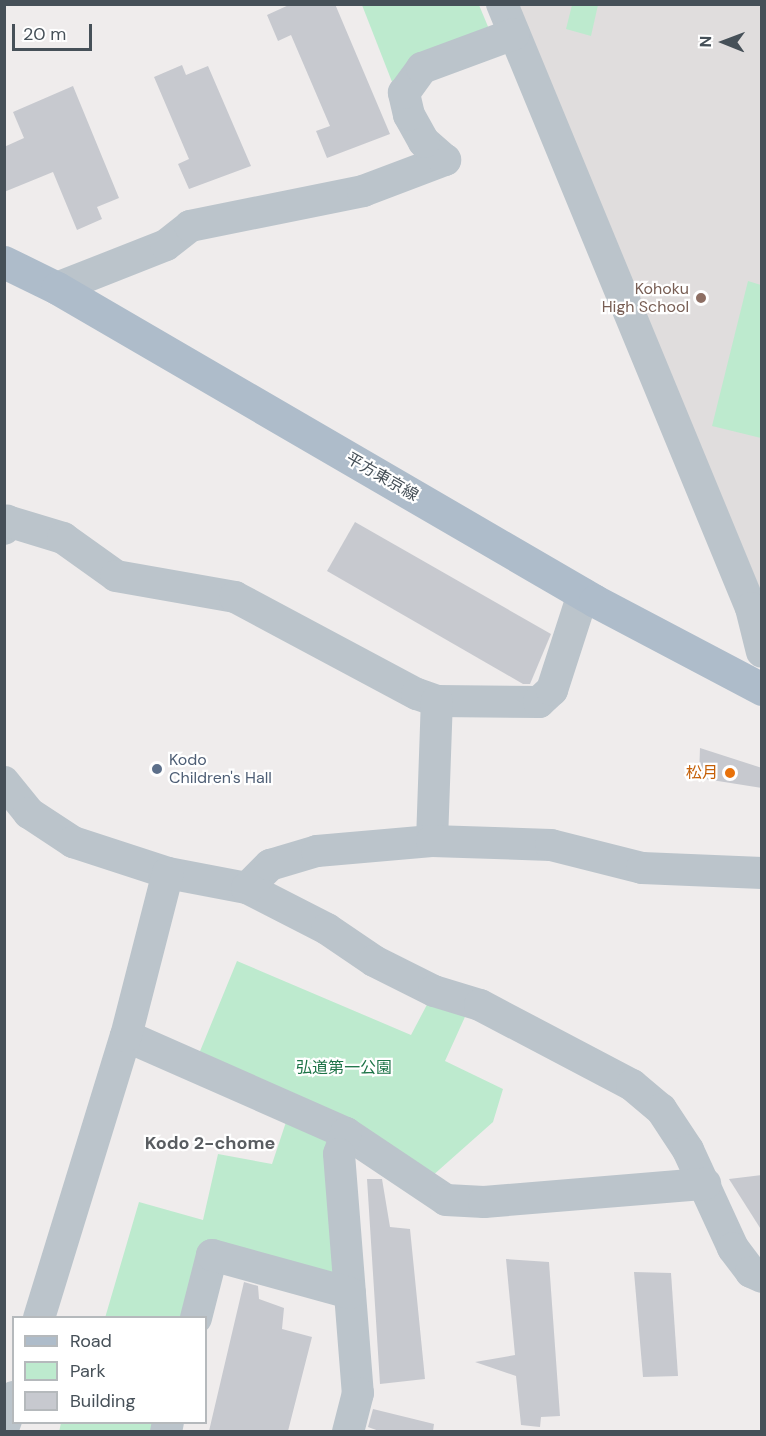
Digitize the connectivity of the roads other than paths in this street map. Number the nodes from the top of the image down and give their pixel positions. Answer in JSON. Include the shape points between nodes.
{"nodes":[{"id":1,"x":502,"y":4,"type":"edge"},
{"id":2,"x":514,"y":34,"type":"junction"},
{"id":3,"x":4,"y":262,"type":"edge"},
{"id":4,"x":57,"y":288,"type":"junction"},
{"id":5,"x":6,"y":514,"type":"edge"},
{"id":6,"x":583,"y":594,"type":"junction"},
{"id":7,"x":762,"y":652,"type":"edge"},
{"id":8,"x":762,"y":689,"type":"edge"},
{"id":9,"x":437,"y":700,"type":"junction"},
{"id":10,"x":4,"y":782,"type":"edge"},
{"id":11,"x":432,"y":841,"type":"junction"},
{"id":12,"x":168,"y":873,"type":"junction"},
{"id":13,"x":762,"y":873,"type":"edge"},
{"id":14,"x":247,"y":888,"type":"junction"},
{"id":15,"x":126,"y":1036,"type":"junction"},
{"id":16,"x":346,"y":1134,"type":"junction"},
{"id":17,"x":705,"y":1184,"type":"junction"},
{"id":18,"x":762,"y":1277,"type":"edge"},
{"id":19,"x":350,"y":1293,"type":"junction"},
{"id":20,"x":39,"y":1316,"type":"edge"},
{"id":21,"x":196,"y":1316,"type":"edge"},
{"id":22,"x":12,"y":1403,"type":"edge"},
{"id":23,"x":4,"y":1425,"type":"edge"},
{"id":24,"x":348,"y":1431,"type":"edge"}],
"edges":[{"from":1,"to":2,"type":"street"},
{"from":2,"to":4,"type":"street","via":[[422,68],[404,93],[409,115],[424,142],[445,160],[363,191],[190,226],[166,245]]},
{"from":2,"to":7,"type":"street","via":[[751,608]]},
{"from":3,"to":4,"type":"main road","name":"平方東京線"},
{"from":4,"to":6,"type":"main road","name":"平方東京線"},
{"from":5,"to":9,"type":"street","via":[[63,538],[116,576],[235,597],[417,694]]},
{"from":6,"to":8,"type":"main road","name":"平方東京線"},
{"from":6,"to":9,"type":"street","via":[[552,690],[539,702]]},
{"from":9,"to":11,"type":"street"},
{"from":10,"to":12,"type":"street","via":[[29,813],[73,842]]},
{"from":11,"to":13,"type":"street","via":[[551,845],[642,868]]},
{"from":11,"to":14,"type":"street","via":[[317,851],[270,865]]},
{"from":12,"to":14,"type":"street"},
{"from":12,"to":15,"type":"street"},
{"from":14,"to":17,"type":"street","via":[[327,929],[374,961],[434,991],[480,1005],[632,1085],[661,1109]]},
{"from":15,"to":16,"type":"street"},
{"from":15,"to":20,"type":"street"},
{"from":16,"to":17,"type":"street","via":[[446,1200],[484,1202]]},
{"from":16,"to":19,"type":"street","via":[[339,1154]]},
{"from":17,"to":18,"type":"street","via":[[734,1248],[751,1272]]},
{"from":19,"to":21,"type":"street","via":[[212,1255]]},
{"from":19,"to":24,"type":"street","via":[[358,1393]]},
{"from":22,"to":23,"type":"street"}]}
